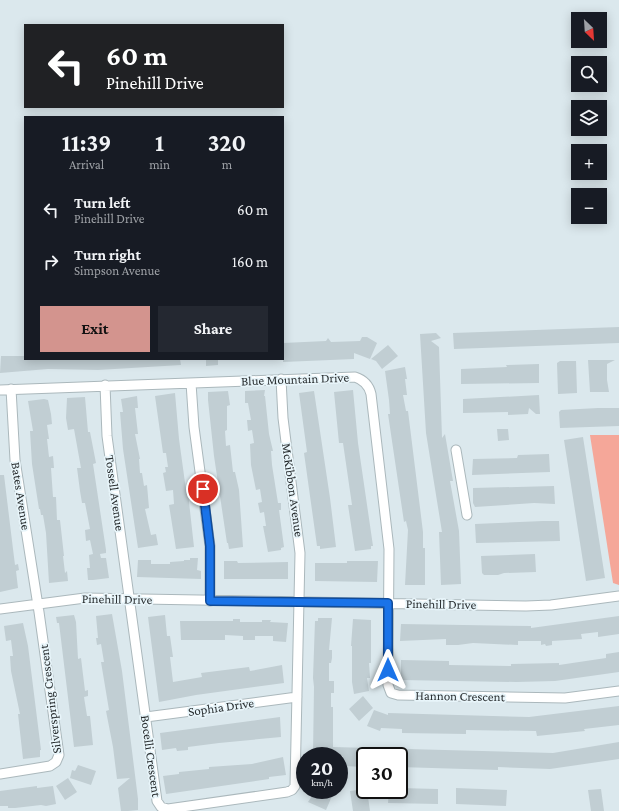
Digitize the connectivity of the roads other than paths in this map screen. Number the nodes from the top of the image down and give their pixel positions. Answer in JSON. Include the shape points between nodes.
{"nodes":[{"id":1,"x":281,"y":379,"type":"junction"},
{"id":2,"x":191,"y":383,"type":"junction"},
{"id":3,"x":105,"y":386,"type":"junction"},
{"id":4,"x":11,"y":389,"type":"junction"},
{"id":5,"x":0,"y":390,"type":"edge"},
{"id":6,"x":456,"y":450,"type":"dead end"},
{"id":7,"x":467,"y":515,"type":"dead end"},
{"id":8,"x":619,"y":596,"type":"edge"},
{"id":9,"x":130,"y":599,"type":"junction"},
{"id":10,"x":210,"y":601,"type":"junction"},
{"id":11,"x":298,"y":602,"type":"junction"},
{"id":12,"x":38,"y":603,"type":"junction"},
{"id":13,"x":388,"y":603,"type":"junction"},
{"id":14,"x":0,"y":609,"type":"edge"},
{"id":15,"x":619,"y":691,"type":"edge"},
{"id":16,"x":297,"y":697,"type":"junction"},
{"id":17,"x":146,"y":717,"type":"junction"},
{"id":18,"x":0,"y":774,"type":"edge"},
{"id":19,"x":215,"y":807,"type":"edge"}],
"edges":[{"from":1,"to":2,"type":"street","name":"Blue Mountain Drive"},
{"from":1,"to":11,"type":"street","name":"McKibbon Avenue","via":[[283,418],[300,544]]},
{"from":1,"to":13,"type":"street","name":"Blue Mountain Drive","via":[[355,377],[364,381],[370,388],[388,529]]},
{"from":2,"to":3,"type":"street","name":"Blue Mountain Drive"},
{"from":2,"to":10,"type":"street","via":[[194,427],[210,546]]},
{"from":3,"to":4,"type":"street","name":"Blue Mountain Drive"},
{"from":3,"to":9,"type":"street","name":"Tossell Avenue","via":[[107,436]]},
{"from":4,"to":5,"type":"street","name":"Blue Mountain Drive"},
{"from":4,"to":12,"type":"street","name":"Bates Avenue","via":[[15,460]]},
{"from":6,"to":7,"type":"street"},
{"from":8,"to":13,"type":"street","name":"Pinehill Drive","via":[[542,606]]},
{"from":9,"to":10,"type":"street","name":"Pinehill Drive"},
{"from":9,"to":12,"type":"street","name":"Pinehill Drive","via":[[85,598]]},
{"from":9,"to":17,"type":"street","name":"Bocelli Crescent"},
{"from":10,"to":11,"type":"street","name":"Pinehill Drive"},
{"from":11,"to":13,"type":"street","name":"Pinehill Drive"},
{"from":11,"to":16,"type":"street","name":"Bocelli Crescent"},
{"from":12,"to":14,"type":"street","name":"Pinehill Drive"},
{"from":12,"to":18,"type":"street","name":"Silverspring Crescent","via":[[59,751],[58,759],[50,766]]},
{"from":13,"to":15,"type":"street","name":"Hannon Crescent","via":[[388,685],[394,695],[565,698]]},
{"from":16,"to":17,"type":"street","name":"Sophia Drive"},
{"from":16,"to":19,"type":"street","name":"Bocelli Crescent","via":[[293,789]]},
{"from":17,"to":19,"type":"street","name":"Bocelli Crescent","via":[[158,805],[168,809]]}]}
